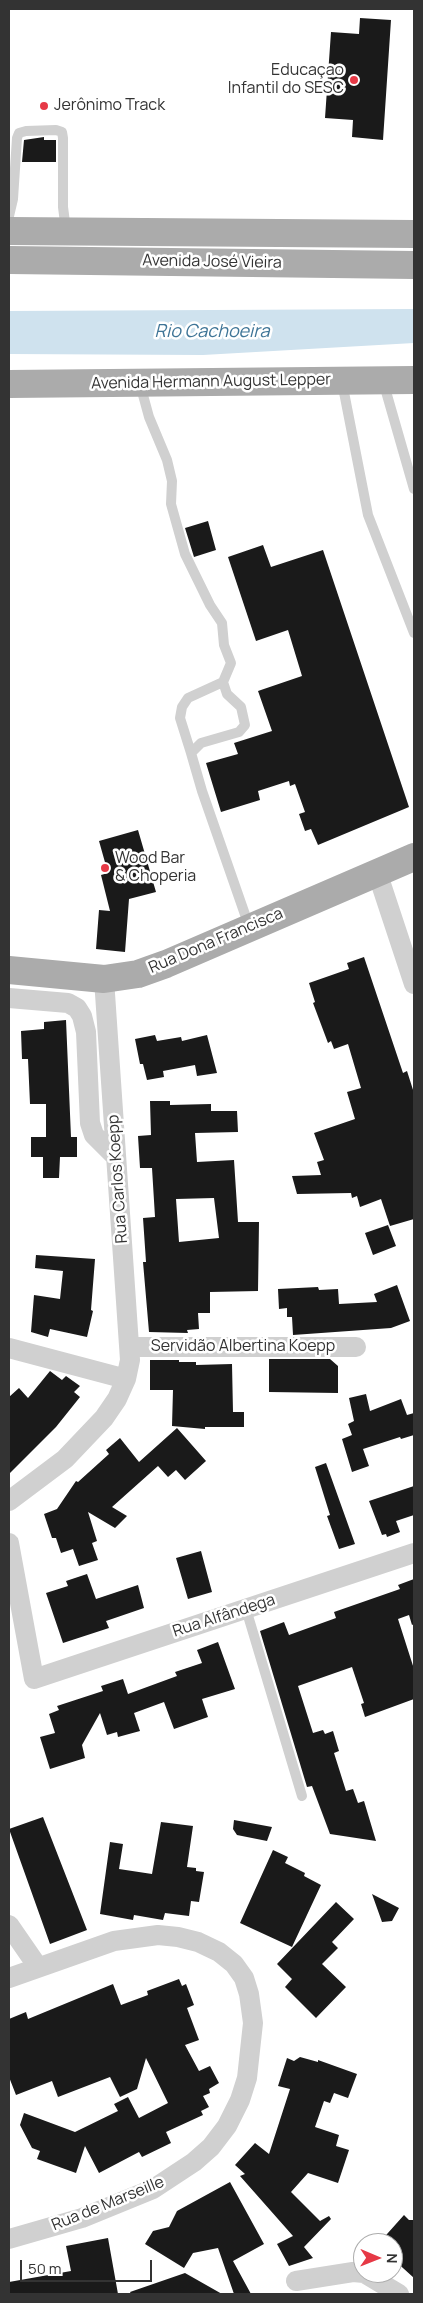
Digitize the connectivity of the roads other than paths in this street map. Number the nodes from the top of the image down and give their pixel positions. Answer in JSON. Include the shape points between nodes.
{"nodes":[{"id":1,"x":9,"y":216,"type":"edge"},
{"id":2,"x":9,"y":231,"type":"edge"},
{"id":3,"x":66,"y":231,"type":"junction"},
{"id":4,"x":414,"y":234,"type":"edge"},
{"id":5,"x":9,"y":260,"type":"edge"},
{"id":6,"x":414,"y":264,"type":"edge"},
{"id":7,"x":383,"y":380,"type":"junction"},
{"id":8,"x":414,"y":380,"type":"edge"},
{"id":9,"x":342,"y":381,"type":"junction"},
{"id":10,"x":140,"y":383,"type":"junction"},
{"id":11,"x":9,"y":384,"type":"edge"},
{"id":12,"x":414,"y":489,"type":"edge"},
{"id":13,"x":414,"y":633,"type":"edge"},
{"id":14,"x":224,"y":682,"type":"junction"},
{"id":15,"x":192,"y":753,"type":"junction"},
{"id":16,"x":414,"y":857,"type":"edge"},
{"id":17,"x":377,"y":872,"type":"junction"},
{"id":18,"x":249,"y":928,"type":"junction"},
{"id":19,"x":9,"y":970,"type":"edge"},
{"id":20,"x":104,"y":979,"type":"junction"},
{"id":21,"x":414,"y":984,"type":"edge"},
{"id":22,"x":9,"y":998,"type":"edge"},
{"id":23,"x":116,"y":1157,"type":"junction"},
{"id":24,"x":130,"y":1347,"type":"junction"},
{"id":25,"x":356,"y":1347,"type":"dead end"},
{"id":26,"x":9,"y":1348,"type":"edge"},
{"id":27,"x":126,"y":1379,"type":"junction"},
{"id":28,"x":9,"y":1501,"type":"edge"},
{"id":29,"x":9,"y":1543,"type":"edge"},
{"id":30,"x":414,"y":1553,"type":"edge"},
{"id":31,"x":246,"y":1609,"type":"junction"},
{"id":32,"x":302,"y":1796,"type":"dead end"},
{"id":33,"x":9,"y":1925,"type":"edge"},
{"id":34,"x":38,"y":1967,"type":"junction"},
{"id":35,"x":9,"y":1978,"type":"edge"},
{"id":36,"x":9,"y":2239,"type":"edge"},
{"id":37,"x":296,"y":2281,"type":"dead end"},
{"id":38,"x":399,"y":2294,"type":"edge"}],
"edges":[{"from":1,"to":3,"type":"lane","via":[[16,138],[26,131],[56,130],[62,132],[63,138]]},
{"from":2,"to":3,"type":"main road","name":"Avenida José Vieira"},
{"from":3,"to":4,"type":"main road","name":"Avenida José Vieira"},
{"from":5,"to":6,"type":"main road","name":"Avenida José Vieira"},
{"from":7,"to":8,"type":"main road","name":"Avenida Hermann August Lepper"},
{"from":7,"to":9,"type":"main road","name":"Avenida Hermann August Lepper"},
{"from":7,"to":12,"type":"lane"},
{"from":9,"to":10,"type":"main road","name":"Avenida Hermann August Lepper"},
{"from":9,"to":13,"type":"lane","via":[[368,515]]},
{"from":10,"to":11,"type":"main road","name":"Avenida Hermann August Lepper"},
{"from":10,"to":14,"type":"lane","via":[[149,417],[167,460],[172,481],[172,509],[185,554],[222,623],[224,644],[231,663]]},
{"from":14,"to":15,"type":"lane","via":[[188,698],[182,707],[180,718]]},
{"from":14,"to":15,"type":"lane","via":[[227,694],[241,707],[245,725],[239,732],[201,743]]},
{"from":15,"to":18,"type":"lane"},
{"from":16,"to":17,"type":"main road","name":"Rua Dona Francisca"},
{"from":17,"to":18,"type":"main road","name":"Rua Dona Francisca"},
{"from":17,"to":21,"type":"street"},
{"from":18,"to":20,"type":"main road","name":"Rua Dona Francisca","via":[[138,974]]},
{"from":19,"to":20,"type":"main road","name":"Rua Dona Francisca"},
{"from":20,"to":23,"type":"street","name":"Rua Carlos Koepp"},
{"from":22,"to":23,"type":"street","via":[[68,1003],[77,1008],[86,1032],[90,1123],[94,1134]]},
{"from":23,"to":24,"type":"street","name":"Rua Carlos Koepp"},
{"from":24,"to":25,"type":"street","name":"Servidão Albertina Koepp"},
{"from":24,"to":27,"type":"street","name":"Rua Carlos Koepp"},
{"from":26,"to":27,"type":"street"},
{"from":27,"to":28,"type":"street","name":"Rua Carlos Koepp","via":[[117,1399],[86,1438],[65,1459]]},
{"from":29,"to":31,"type":"street","name":"Rua Alfândega","via":[[34,1678]]},
{"from":30,"to":31,"type":"street","name":"Rua Alfândega"},
{"from":31,"to":32,"type":"lane"},
{"from":33,"to":34,"type":"street"},
{"from":34,"to":35,"type":"street","name":"Rua de Marseille"},
{"from":34,"to":36,"type":"street","name":"Rua de Marseille","via":[[134,1937],[158,1935],[198,1942],[219,1952],[244,1978],[252,2023],[251,2050],[247,2078],[227,2126],[194,2162],[153,2189],[82,2218]]},
{"from":37,"to":38,"type":"street","via":[[353,2272],[364,2274]]}]}
